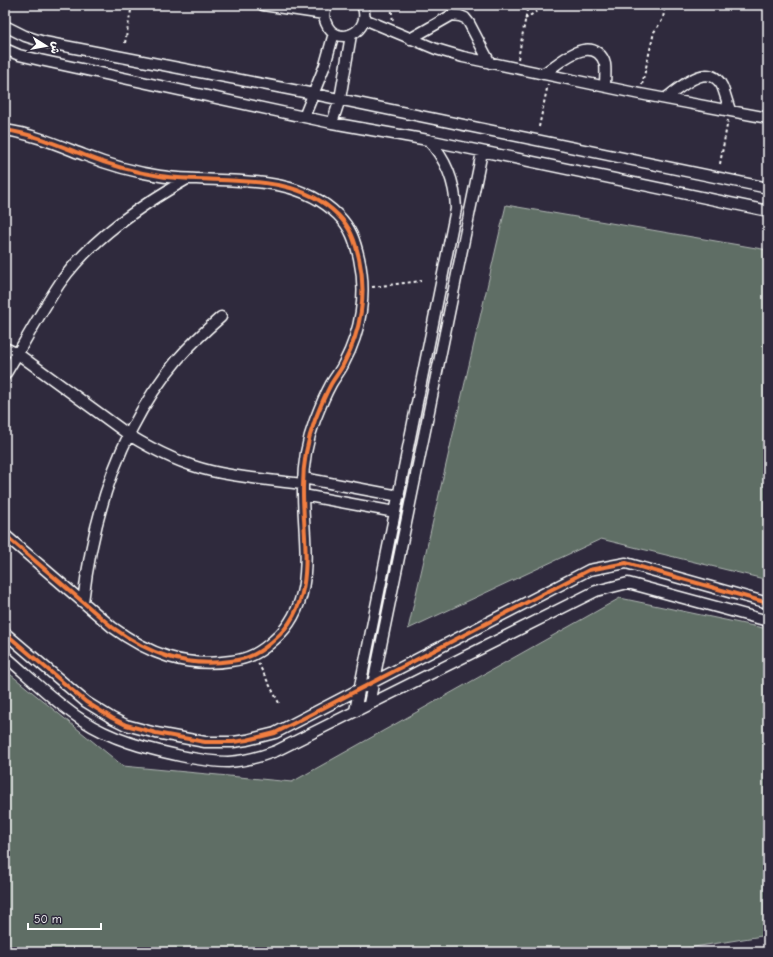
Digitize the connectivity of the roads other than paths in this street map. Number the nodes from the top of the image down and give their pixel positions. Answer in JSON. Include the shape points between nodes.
{"nodes":[{"id":1,"x":263,"y":5,"type":"edge"},
{"id":2,"x":362,"y":5,"type":"edge"},
{"id":3,"x":325,"y":9,"type":"edge"},
{"id":4,"x":364,"y":19,"type":"junction"},
{"id":5,"x":5,"y":26,"type":"edge"},
{"id":6,"x":334,"y":33,"type":"junction"},
{"id":7,"x":351,"y":35,"type":"junction"},
{"id":8,"x":410,"y":39,"type":"junction"},
{"id":9,"x":5,"y":49,"type":"edge"},
{"id":10,"x":490,"y":63,"type":"junction"},
{"id":11,"x":547,"y":74,"type":"junction"},
{"id":12,"x":605,"y":86,"type":"junction"},
{"id":13,"x":314,"y":94,"type":"junction"},
{"id":14,"x":666,"y":98,"type":"junction"},
{"id":15,"x":340,"y":99,"type":"junction"},
{"id":16,"x":730,"y":110,"type":"junction"},
{"id":17,"x":304,"y":117,"type":"junction"},
{"id":18,"x":768,"y":118,"type":"edge"},
{"id":19,"x":332,"y":123,"type":"junction"},
{"id":20,"x":5,"y":130,"type":"edge"},
{"id":21,"x":428,"y":140,"type":"junction"},
{"id":22,"x":482,"y":152,"type":"junction"},
{"id":23,"x":187,"y":179,"type":"junction"},
{"id":24,"x":768,"y":188,"type":"edge"},
{"id":25,"x":768,"y":211,"type":"edge"},
{"id":26,"x":221,"y":317,"type":"dead end"},
{"id":27,"x":5,"y":348,"type":"edge"},
{"id":28,"x":18,"y":354,"type":"junction"},
{"id":29,"x":5,"y":375,"type":"edge"},
{"id":30,"x":129,"y":435,"type":"junction"},
{"id":31,"x":303,"y":481,"type":"junction"},
{"id":32,"x":303,"y":495,"type":"junction"},
{"id":33,"x":398,"y":496,"type":"junction"},
{"id":34,"x":395,"y":512,"type":"junction"},
{"id":35,"x":5,"y":535,"type":"edge"},
{"id":36,"x":83,"y":602,"type":"junction"},
{"id":37,"x":768,"y":603,"type":"edge"},
{"id":38,"x":768,"y":621,"type":"edge"},
{"id":39,"x":5,"y":632,"type":"edge"},
{"id":40,"x":5,"y":656,"type":"edge"},
{"id":41,"x":374,"y":681,"type":"junction"},
{"id":42,"x":359,"y":689,"type":"junction"},
{"id":43,"x":369,"y":704,"type":"junction"},
{"id":44,"x":355,"y":711,"type":"junction"}],
"edges":[{"from":1,"to":3,"type":"street"},
{"from":2,"to":4,"type":"street"},
{"from":3,"to":6,"type":"street","via":[[326,25]]},
{"from":4,"to":7,"type":"street","via":[[360,29]]},
{"from":4,"to":8,"type":"street"},
{"from":5,"to":13,"type":"street","via":[[44,42]]},
{"from":6,"to":7,"type":"street"},
{"from":6,"to":13,"type":"street"},
{"from":7,"to":15,"type":"street"},
{"from":8,"to":10,"type":"street","via":[[436,49]]},
{"from":8,"to":10,"type":"street","via":[[452,15],[460,16],[469,23]]},
{"from":9,"to":17,"type":"street","via":[[40,60]]},
{"from":10,"to":11,"type":"street"},
{"from":11,"to":12,"type":"street"},
{"from":11,"to":12,"type":"street","via":[[577,52],[593,50],[605,62]]},
{"from":12,"to":14,"type":"street"},
{"from":13,"to":15,"type":"street"},
{"from":13,"to":17,"type":"street"},
{"from":14,"to":16,"type":"street"},
{"from":14,"to":16,"type":"street","via":[[693,79],[706,75],[718,81]]},
{"from":15,"to":19,"type":"street"},
{"from":15,"to":24,"type":"street"},
{"from":16,"to":18,"type":"street"},
{"from":17,"to":19,"type":"street"},
{"from":19,"to":21,"type":"street"},
{"from":20,"to":23,"type":"street","via":[[37,137],[134,171]]},
{"from":21,"to":22,"type":"street"},
{"from":21,"to":33,"type":"street","via":[[440,154],[449,171],[455,189],[456,209]]},
{"from":22,"to":25,"type":"street"},
{"from":22,"to":41,"type":"street"},
{"from":23,"to":28,"type":"street","via":[[131,214],[82,258],[61,282]]},
{"from":23,"to":31,"type":"street","via":[[272,183],[290,187],[323,202],[349,227],[359,259],[363,288],[362,307],[352,347],[320,406],[312,429]]},
{"from":26,"to":30,"type":"street","via":[[178,359],[160,382]]},
{"from":27,"to":28,"type":"street"},
{"from":28,"to":29,"type":"street"},
{"from":28,"to":30,"type":"street"},
{"from":30,"to":31,"type":"street","via":[[168,456],[209,471],[231,476]]},
{"from":30,"to":36,"type":"street","via":[[98,516]]},
{"from":31,"to":32,"type":"street"},
{"from":31,"to":33,"type":"street"},
{"from":32,"to":34,"type":"street"},
{"from":32,"to":36,"type":"street","via":[[306,568],[302,598],[280,636],[254,655],[241,660],[213,664],[168,657],[125,636]]},
{"from":33,"to":34,"type":"street"},
{"from":34,"to":42,"type":"street"},
{"from":35,"to":36,"type":"street"},
{"from":37,"to":41,"type":"street","via":[[626,563],[589,570]]},
{"from":38,"to":43,"type":"street","via":[[628,584],[596,591]]},
{"from":39,"to":42,"type":"street","via":[[86,702],[112,718],[141,730],[205,742],[240,741],[275,733]]},
{"from":40,"to":44,"type":"street","via":[[71,712],[95,728],[138,746],[201,760],[233,761],[264,756]]},
{"from":41,"to":42,"type":"street"},
{"from":41,"to":43,"type":"street"},
{"from":42,"to":44,"type":"street"},
{"from":43,"to":44,"type":"street"}]}
